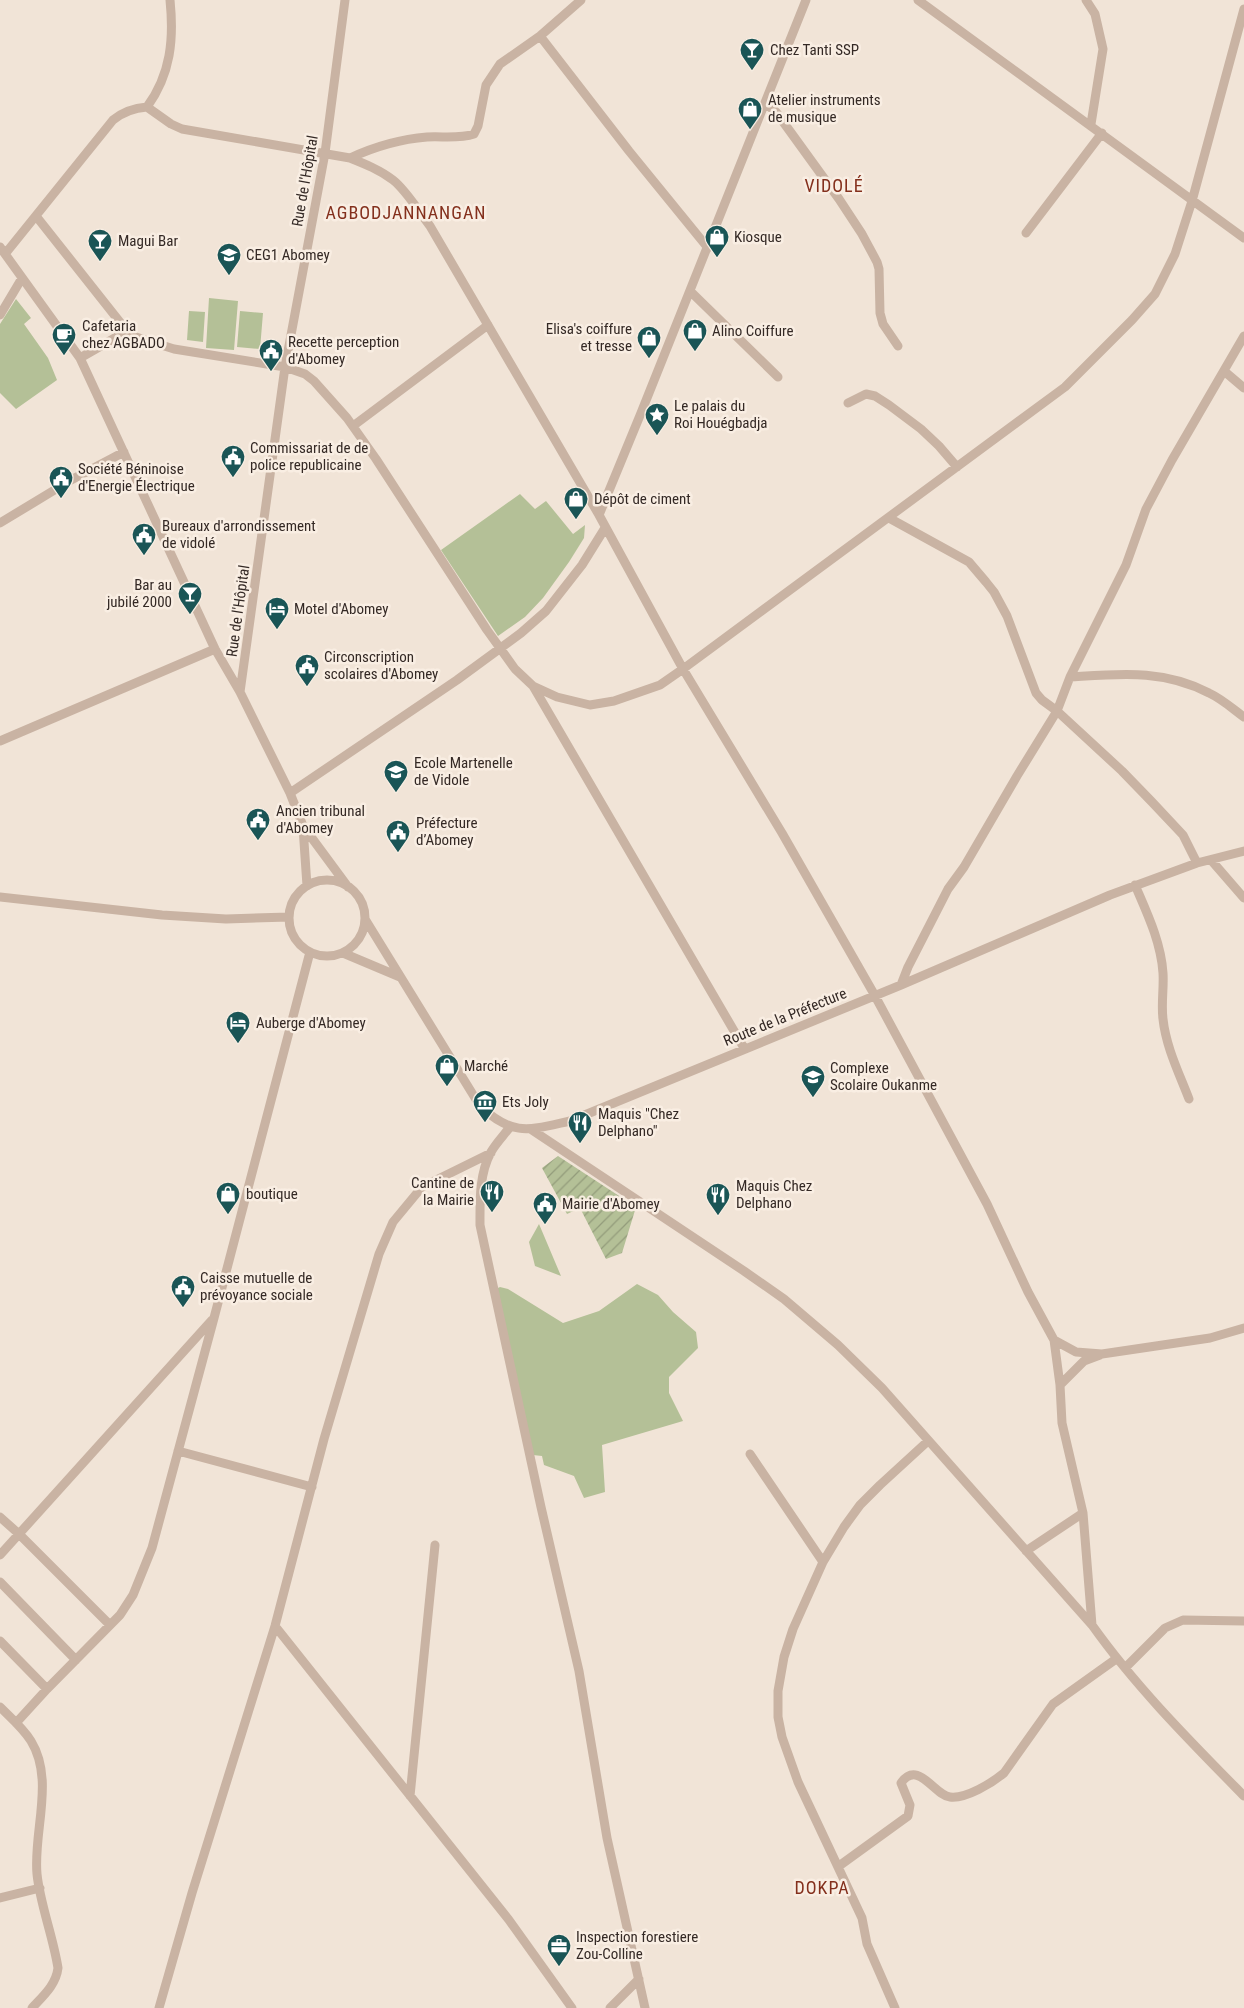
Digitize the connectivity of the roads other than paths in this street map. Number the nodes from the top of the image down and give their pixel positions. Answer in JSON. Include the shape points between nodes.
{"nodes":[{"id":1,"x":170,"y":0,"type":"edge"},
{"id":2,"x":344,"y":0,"type":"edge"},
{"id":3,"x":581,"y":0,"type":"edge"},
{"id":4,"x":806,"y":0,"type":"edge"},
{"id":5,"x":918,"y":0,"type":"edge"},
{"id":6,"x":1086,"y":0,"type":"edge"},
{"id":7,"x":1244,"y":9,"type":"edge"},
{"id":8,"x":540,"y":36,"type":"junction"},
{"id":9,"x":764,"y":103,"type":"junction"},
{"id":10,"x":147,"y":107,"type":"junction"},
{"id":11,"x":1091,"y":124,"type":"junction"},
{"id":12,"x":1102,"y":133,"type":"junction"},
{"id":13,"x":325,"y":153,"type":"junction"},
{"id":14,"x":350,"y":158,"type":"junction"},
{"id":15,"x":1192,"y":201,"type":"junction"},
{"id":16,"x":36,"y":216,"type":"junction"},
{"id":17,"x":1026,"y":233,"type":"dead end"},
{"id":18,"x":1244,"y":238,"type":"edge"},
{"id":19,"x":708,"y":248,"type":"junction"},
{"id":20,"x":2,"y":251,"type":"edge"},
{"id":21,"x":22,"y":278,"type":"junction"},
{"id":22,"x":690,"y":290,"type":"junction"},
{"id":23,"x":0,"y":315,"type":"edge"},
{"id":24,"x":488,"y":326,"type":"junction"},
{"id":25,"x":127,"y":331,"type":"junction"},
{"id":26,"x":1244,"y":336,"type":"edge"},
{"id":27,"x":898,"y":346,"type":"dead end"},
{"id":28,"x":80,"y":358,"type":"junction"},
{"id":29,"x":285,"y":367,"type":"junction"},
{"id":30,"x":1224,"y":370,"type":"junction"},
{"id":31,"x":778,"y":377,"type":"dead end"},
{"id":32,"x":1244,"y":388,"type":"edge"},
{"id":33,"x":848,"y":403,"type":"dead end"},
{"id":34,"x":353,"y":426,"type":"junction"},
{"id":35,"x":124,"y":452,"type":"junction"},
{"id":36,"x":957,"y":467,"type":"junction"},
{"id":37,"x":599,"y":515,"type":"junction"},
{"id":38,"x":889,"y":518,"type":"junction"},
{"id":39,"x":0,"y":522,"type":"edge"},
{"id":40,"x":605,"y":528,"type":"junction"},
{"id":41,"x":500,"y":648,"type":"junction"},
{"id":42,"x":215,"y":649,"type":"junction"},
{"id":43,"x":683,"y":669,"type":"junction"},
{"id":44,"x":1070,"y":678,"type":"junction"},
{"id":45,"x":533,"y":686,"type":"junction"},
{"id":46,"x":240,"y":692,"type":"junction"},
{"id":47,"x":1057,"y":711,"type":"junction"},
{"id":48,"x":1244,"y":718,"type":"edge"},
{"id":49,"x":0,"y":741,"type":"edge"},
{"id":50,"x":290,"y":793,"type":"junction"},
{"id":51,"x":303,"y":826,"type":"junction"},
{"id":52,"x":1244,"y":851,"type":"edge"},
{"id":53,"x":1211,"y":860,"type":"junction"},
{"id":54,"x":1197,"y":864,"type":"junction"},
{"id":55,"x":1135,"y":885,"type":"junction"},
{"id":56,"x":307,"y":886,"type":"junction"},
{"id":57,"x":348,"y":887,"type":"junction"},
{"id":58,"x":0,"y":898,"type":"edge"},
{"id":59,"x":1244,"y":898,"type":"edge"},
{"id":60,"x":289,"y":918,"type":"junction"},
{"id":61,"x":365,"y":919,"type":"junction"},
{"id":62,"x":310,"y":952,"type":"junction"},
{"id":63,"x":343,"y":953,"type":"junction"},
{"id":64,"x":401,"y":977,"type":"junction"},
{"id":65,"x":900,"y":985,"type":"junction"},
{"id":66,"x":874,"y":994,"type":"junction"},
{"id":67,"x":744,"y":1048,"type":"junction"},
{"id":68,"x":1189,"y":1099,"type":"dead end"},
{"id":69,"x":510,"y":1127,"type":"junction"},
{"id":70,"x":532,"y":1130,"type":"junction"},
{"id":71,"x":491,"y":1153,"type":"junction"},
{"id":72,"x":214,"y":1318,"type":"junction"},
{"id":73,"x":1244,"y":1328,"type":"edge"},
{"id":74,"x":1054,"y":1340,"type":"junction"},
{"id":75,"x":1102,"y":1354,"type":"junction"},
{"id":76,"x":1060,"y":1385,"type":"junction"},
{"id":77,"x":928,"y":1441,"type":"junction"},
{"id":78,"x":178,"y":1451,"type":"junction"},
{"id":79,"x":750,"y":1454,"type":"dead end"},
{"id":80,"x":312,"y":1487,"type":"junction"},
{"id":81,"x":1083,"y":1513,"type":"junction"},
{"id":82,"x":0,"y":1518,"type":"edge"},
{"id":83,"x":19,"y":1534,"type":"junction"},
{"id":84,"x":435,"y":1545,"type":"dead end"},
{"id":85,"x":1026,"y":1551,"type":"junction"},
{"id":86,"x":0,"y":1555,"type":"edge"},
{"id":87,"x":823,"y":1562,"type":"junction"},
{"id":88,"x":0,"y":1582,"type":"edge"},
{"id":89,"x":1244,"y":1621,"type":"edge"},
{"id":90,"x":110,"y":1625,"type":"junction"},
{"id":91,"x":1092,"y":1625,"type":"junction"},
{"id":92,"x":275,"y":1626,"type":"junction"},
{"id":93,"x":0,"y":1641,"type":"edge"},
{"id":94,"x":1116,"y":1659,"type":"junction"},
{"id":95,"x":76,"y":1660,"type":"junction"},
{"id":96,"x":1124,"y":1668,"type":"junction"},
{"id":97,"x":47,"y":1689,"type":"junction"},
{"id":98,"x":0,"y":1708,"type":"edge"},
{"id":99,"x":16,"y":1723,"type":"junction"},
{"id":100,"x":410,"y":1796,"type":"junction"},
{"id":101,"x":1244,"y":1796,"type":"edge"},
{"id":102,"x":839,"y":1866,"type":"junction"},
{"id":103,"x":40,"y":1888,"type":"junction"},
{"id":104,"x":0,"y":1898,"type":"edge"},
{"id":105,"x":639,"y":1979,"type":"junction"},
{"id":106,"x":32,"y":2008,"type":"edge"},
{"id":107,"x":159,"y":2008,"type":"edge"},
{"id":108,"x":572,"y":2008,"type":"edge"},
{"id":109,"x":610,"y":2008,"type":"edge"},
{"id":110,"x":645,"y":2008,"type":"edge"},
{"id":111,"x":895,"y":2008,"type":"edge"}],
"edges":[{"from":1,"to":10,"type":"street","via":[[171,46],[167,68],[162,84]]},
{"from":2,"to":13,"type":"street","name":"Rue de l'Hôpital"},
{"from":3,"to":8,"type":"street"},
{"from":4,"to":9,"type":"street"},
{"from":5,"to":11,"type":"street"},
{"from":6,"to":11,"type":"street","via":[[1094,14],[1103,49]]},
{"from":7,"to":15,"type":"street"},
{"from":8,"to":14,"type":"street","via":[[494,71],[486,85],[474,134],[425,137],[382,145]]},
{"from":8,"to":19,"type":"street"},
{"from":9,"to":19,"type":"street"},
{"from":9,"to":27,"type":"street","via":[[776,112],[862,234],[880,269],[883,324]]},
{"from":10,"to":13,"type":"street","via":[[182,129]]},
{"from":10,"to":16,"type":"street","via":[[127,111],[113,120]]},
{"from":11,"to":12,"type":"street"},
{"from":12,"to":15,"type":"street"},
{"from":12,"to":17,"type":"street"},
{"from":13,"to":14,"type":"street"},
{"from":13,"to":29,"type":"street","name":"Rue de l'Hôpital"},
{"from":14,"to":24,"type":"street","via":[[395,181],[430,226]]},
{"from":15,"to":18,"type":"street"},
{"from":15,"to":36,"type":"street","via":[[1175,254],[1156,294],[1065,387]]},
{"from":16,"to":20,"type":"street"},
{"from":16,"to":25,"type":"street"},
{"from":19,"to":22,"type":"street"},
{"from":20,"to":21,"type":"street"},
{"from":21,"to":23,"type":"street"},
{"from":21,"to":28,"type":"street"},
{"from":22,"to":31,"type":"street"},
{"from":22,"to":37,"type":"street"},
{"from":24,"to":34,"type":"street"},
{"from":24,"to":37,"type":"street"},
{"from":25,"to":28,"type":"street"},
{"from":25,"to":29,"type":"street","via":[[174,349]]},
{"from":26,"to":30,"type":"street"},
{"from":28,"to":35,"type":"street"},
{"from":29,"to":34,"type":"street","via":[[314,380]]},
{"from":29,"to":46,"type":"street","name":"Rue de l'Hôpital"},
{"from":30,"to":32,"type":"street"},
{"from":30,"to":44,"type":"street","via":[[1146,509],[1126,565]]},
{"from":33,"to":36,"type":"street","via":[[866,394],[875,396],[921,430]]},
{"from":34,"to":41,"type":"street"},
{"from":35,"to":39,"type":"street"},
{"from":35,"to":42,"type":"street"},
{"from":36,"to":38,"type":"street"},
{"from":37,"to":40,"type":"street"},
{"from":38,"to":43,"type":"street"},
{"from":38,"to":47,"type":"street","via":[[969,562],[994,592],[1007,616],[1036,693]]},
{"from":40,"to":41,"type":"street","via":[[582,565],[546,611]]},
{"from":40,"to":43,"type":"street"},
{"from":41,"to":45,"type":"street"},
{"from":41,"to":50,"type":"street"},
{"from":42,"to":46,"type":"street"},
{"from":42,"to":49,"type":"street"},
{"from":43,"to":45,"type":"street","via":[[660,685],[614,701],[590,705],[557,697]]},
{"from":43,"to":66,"type":"street"},
{"from":44,"to":47,"type":"street"},
{"from":44,"to":48,"type":"street","via":[[1155,675],[1183,681],[1211,694]]},
{"from":45,"to":67,"type":"street"},
{"from":46,"to":50,"type":"street"},
{"from":47,"to":54,"type":"street","via":[[1183,835]]},
{"from":47,"to":65,"type":"street","via":[[948,889]]},
{"from":50,"to":51,"type":"street"},
{"from":51,"to":56,"type":"street"},
{"from":51,"to":57,"type":"street"},
{"from":52,"to":53,"type":"street","name":"Route de la Préfecture"},
{"from":53,"to":54,"type":"street","name":"Route de la Préfecture"},
{"from":53,"to":59,"type":"street"},
{"from":54,"to":55,"type":"street","name":"Route de la Préfecture"},
{"from":55,"to":65,"type":"street","name":"Route de la Préfecture"},
{"from":55,"to":68,"type":"street","via":[[1160,950],[1162,1019]]},
{"from":56,"to":57,"type":"street","via":[[332,880]]},
{"from":56,"to":60,"type":"street","via":[[294,899]]},
{"from":57,"to":61,"type":"street","via":[[361,901]]},
{"from":58,"to":60,"type":"street","via":[[207,918]]},
{"from":60,"to":62,"type":"street","via":[[297,941]]},
{"from":61,"to":63,"type":"street","via":[[361,935]]},
{"from":61,"to":64,"type":"street","name":"Route de la Préfecture"},
{"from":62,"to":63,"type":"street","via":[[326,956]]},
{"from":62,"to":72,"type":"street"},
{"from":63,"to":64,"type":"street"},
{"from":64,"to":69,"type":"street","name":"Route de la Préfecture","via":[[480,1106],[491,1117]]},
{"from":65,"to":66,"type":"street","name":"Route de la Préfecture"},
{"from":66,"to":67,"type":"street","name":"Route de la Préfecture"},
{"from":66,"to":74,"type":"street","via":[[987,1204]]},
{"from":67,"to":70,"type":"street","name":"Route de la Préfecture","via":[[570,1120]]},
{"from":69,"to":70,"type":"street","name":"Route de la Préfecture"},
{"from":69,"to":71,"type":"street"},
{"from":70,"to":77,"type":"street","via":[[784,1299],[882,1388]]},
{"from":71,"to":80,"type":"street","via":[[422,1187],[393,1222],[380,1254]]},
{"from":71,"to":105,"type":"street","via":[[482,1182],[480,1225],[579,1671],[607,1838]]},
{"from":72,"to":78,"type":"street"},
{"from":72,"to":83,"type":"street"},
{"from":73,"to":75,"type":"street","via":[[1210,1338]]},
{"from":74,"to":75,"type":"street","via":[[1076,1352]]},
{"from":74,"to":76,"type":"street"},
{"from":75,"to":76,"type":"street","via":[[1084,1361]]},
{"from":76,"to":81,"type":"street","via":[[1062,1423]]},
{"from":77,"to":85,"type":"street"},
{"from":77,"to":87,"type":"street","via":[[860,1505]]},
{"from":78,"to":80,"type":"street"},
{"from":78,"to":90,"type":"street","via":[[143,1574],[133,1595]]},
{"from":79,"to":87,"type":"street"},
{"from":80,"to":92,"type":"street"},
{"from":81,"to":85,"type":"street"},
{"from":81,"to":91,"type":"street"},
{"from":82,"to":83,"type":"street"},
{"from":83,"to":86,"type":"street"},
{"from":83,"to":90,"type":"street"},
{"from":84,"to":100,"type":"street"},
{"from":85,"to":91,"type":"street"},
{"from":87,"to":102,"type":"street","via":[[784,1657],[778,1691],[778,1717],[798,1782]]},
{"from":88,"to":95,"type":"street"},
{"from":89,"to":96,"type":"street","via":[[1183,1620],[1165,1628]]},
{"from":90,"to":95,"type":"street"},
{"from":91,"to":94,"type":"street"},
{"from":92,"to":100,"type":"street"},
{"from":92,"to":107,"type":"street"},
{"from":93,"to":97,"type":"street"},
{"from":94,"to":96,"type":"street"},
{"from":94,"to":102,"type":"street","via":[[1053,1704],[1004,1773],[993,1782],[950,1797],[919,1776],[904,1778],[901,1783],[910,1805],[908,1816]]},
{"from":95,"to":97,"type":"street"},
{"from":96,"to":101,"type":"street"},
{"from":97,"to":99,"type":"street"},
{"from":98,"to":99,"type":"street"},
{"from":99,"to":103,"type":"street","via":[[32,1743],[39,1761],[41,1778],[36,1859]]},
{"from":100,"to":108,"type":"street","via":[[509,1920]]},
{"from":102,"to":111,"type":"street","via":[[862,1918],[867,1944]]},
{"from":103,"to":104,"type":"street"},
{"from":103,"to":106,"type":"street","via":[[58,1968],[53,1984]]},
{"from":105,"to":109,"type":"street"},
{"from":105,"to":110,"type":"street"}]}
